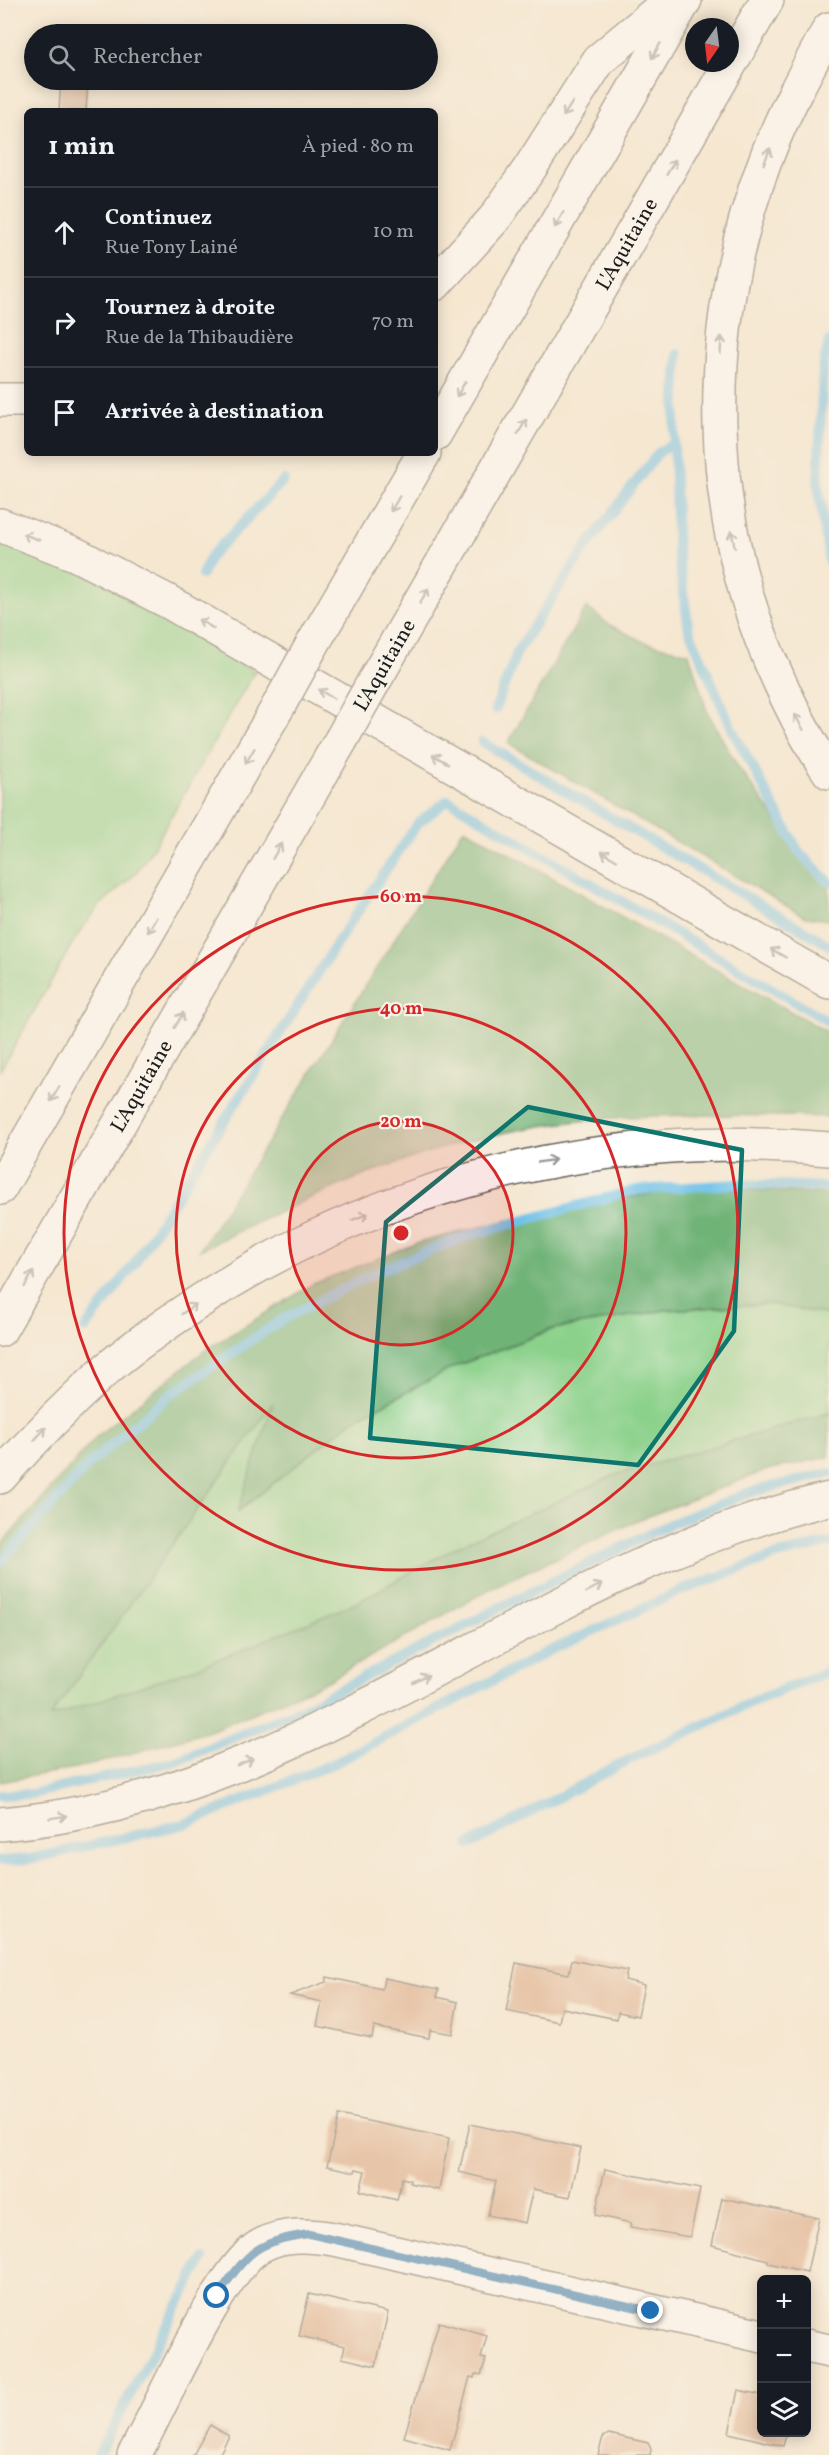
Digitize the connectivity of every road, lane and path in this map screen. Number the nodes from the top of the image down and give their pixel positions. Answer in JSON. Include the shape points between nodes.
{"nodes":[{"id":1,"x":671,"y":0,"type":"edge"},
{"id":2,"x":685,"y":0,"type":"edge"},
{"id":3,"x":767,"y":0,"type":"edge"},
{"id":4,"x":829,"y":29,"type":"edge"},
{"id":5,"x":438,"y":281,"type":"edge"},
{"id":6,"x":0,"y":400,"type":"edge"},
{"id":7,"x":24,"y":400,"type":"edge"},
{"id":8,"x":438,"y":429,"type":"edge"},
{"id":9,"x":422,"y":456,"type":"edge"},
{"id":10,"x":0,"y":525,"type":"edge"},
{"id":11,"x":829,"y":772,"type":"edge"},
{"id":12,"x":829,"y":982,"type":"edge"},
{"id":13,"x":829,"y":1149,"type":"edge"},
{"id":14,"x":0,"y":1188,"type":"edge"},
{"id":15,"x":0,"y":1330,"type":"edge"},
{"id":16,"x":0,"y":1476,"type":"edge"},
{"id":17,"x":829,"y":1499,"type":"edge"},
{"id":18,"x":0,"y":1824,"type":"edge"},
{"id":19,"x":757,"y":2335,"type":"edge"},
{"id":20,"x":811,"y":2347,"type":"edge"},
{"id":21,"x":829,"y":2351,"type":"edge"},
{"id":22,"x":134,"y":2455,"type":"edge"}],
"edges":[{"from":1,"to":5,"type":"main road","one_way":true,"via":[[599,60],[495,218]]},
{"from":2,"to":8,"type":"main road","one_way":true},
{"from":15,"to":3,"type":"main road","name":"L'Aquitaine","one_way":true,"bridge":true},
{"from":11,"to":4,"type":"main road","one_way":true,"via":[[794,712],[752,616],[732,537],[721,460],[718,397],[722,333],[742,233],[763,164]]},
{"from":6,"to":7,"type":"main road"},
{"from":9,"to":14,"type":"main road","one_way":true,"bridge":true},
{"from":12,"to":10,"type":"main road","one_way":true,"via":[[166,601],[75,554]]},
{"from":16,"to":13,"type":"main road","one_way":true,"via":[[102,1373],[159,1328],[265,1262],[394,1203],[466,1179],[590,1154],[672,1146],[763,1144]]},
{"from":18,"to":17,"type":"main road","one_way":true,"via":[[94,1810],[231,1769],[398,1690],[618,1575],[708,1536]]},
{"from":19,"to":22,"type":"main road","via":[[309,2234],[286,2237],[262,2245],[246,2257],[217,2296]]},
{"from":20,"to":21,"type":"main road"}]}
